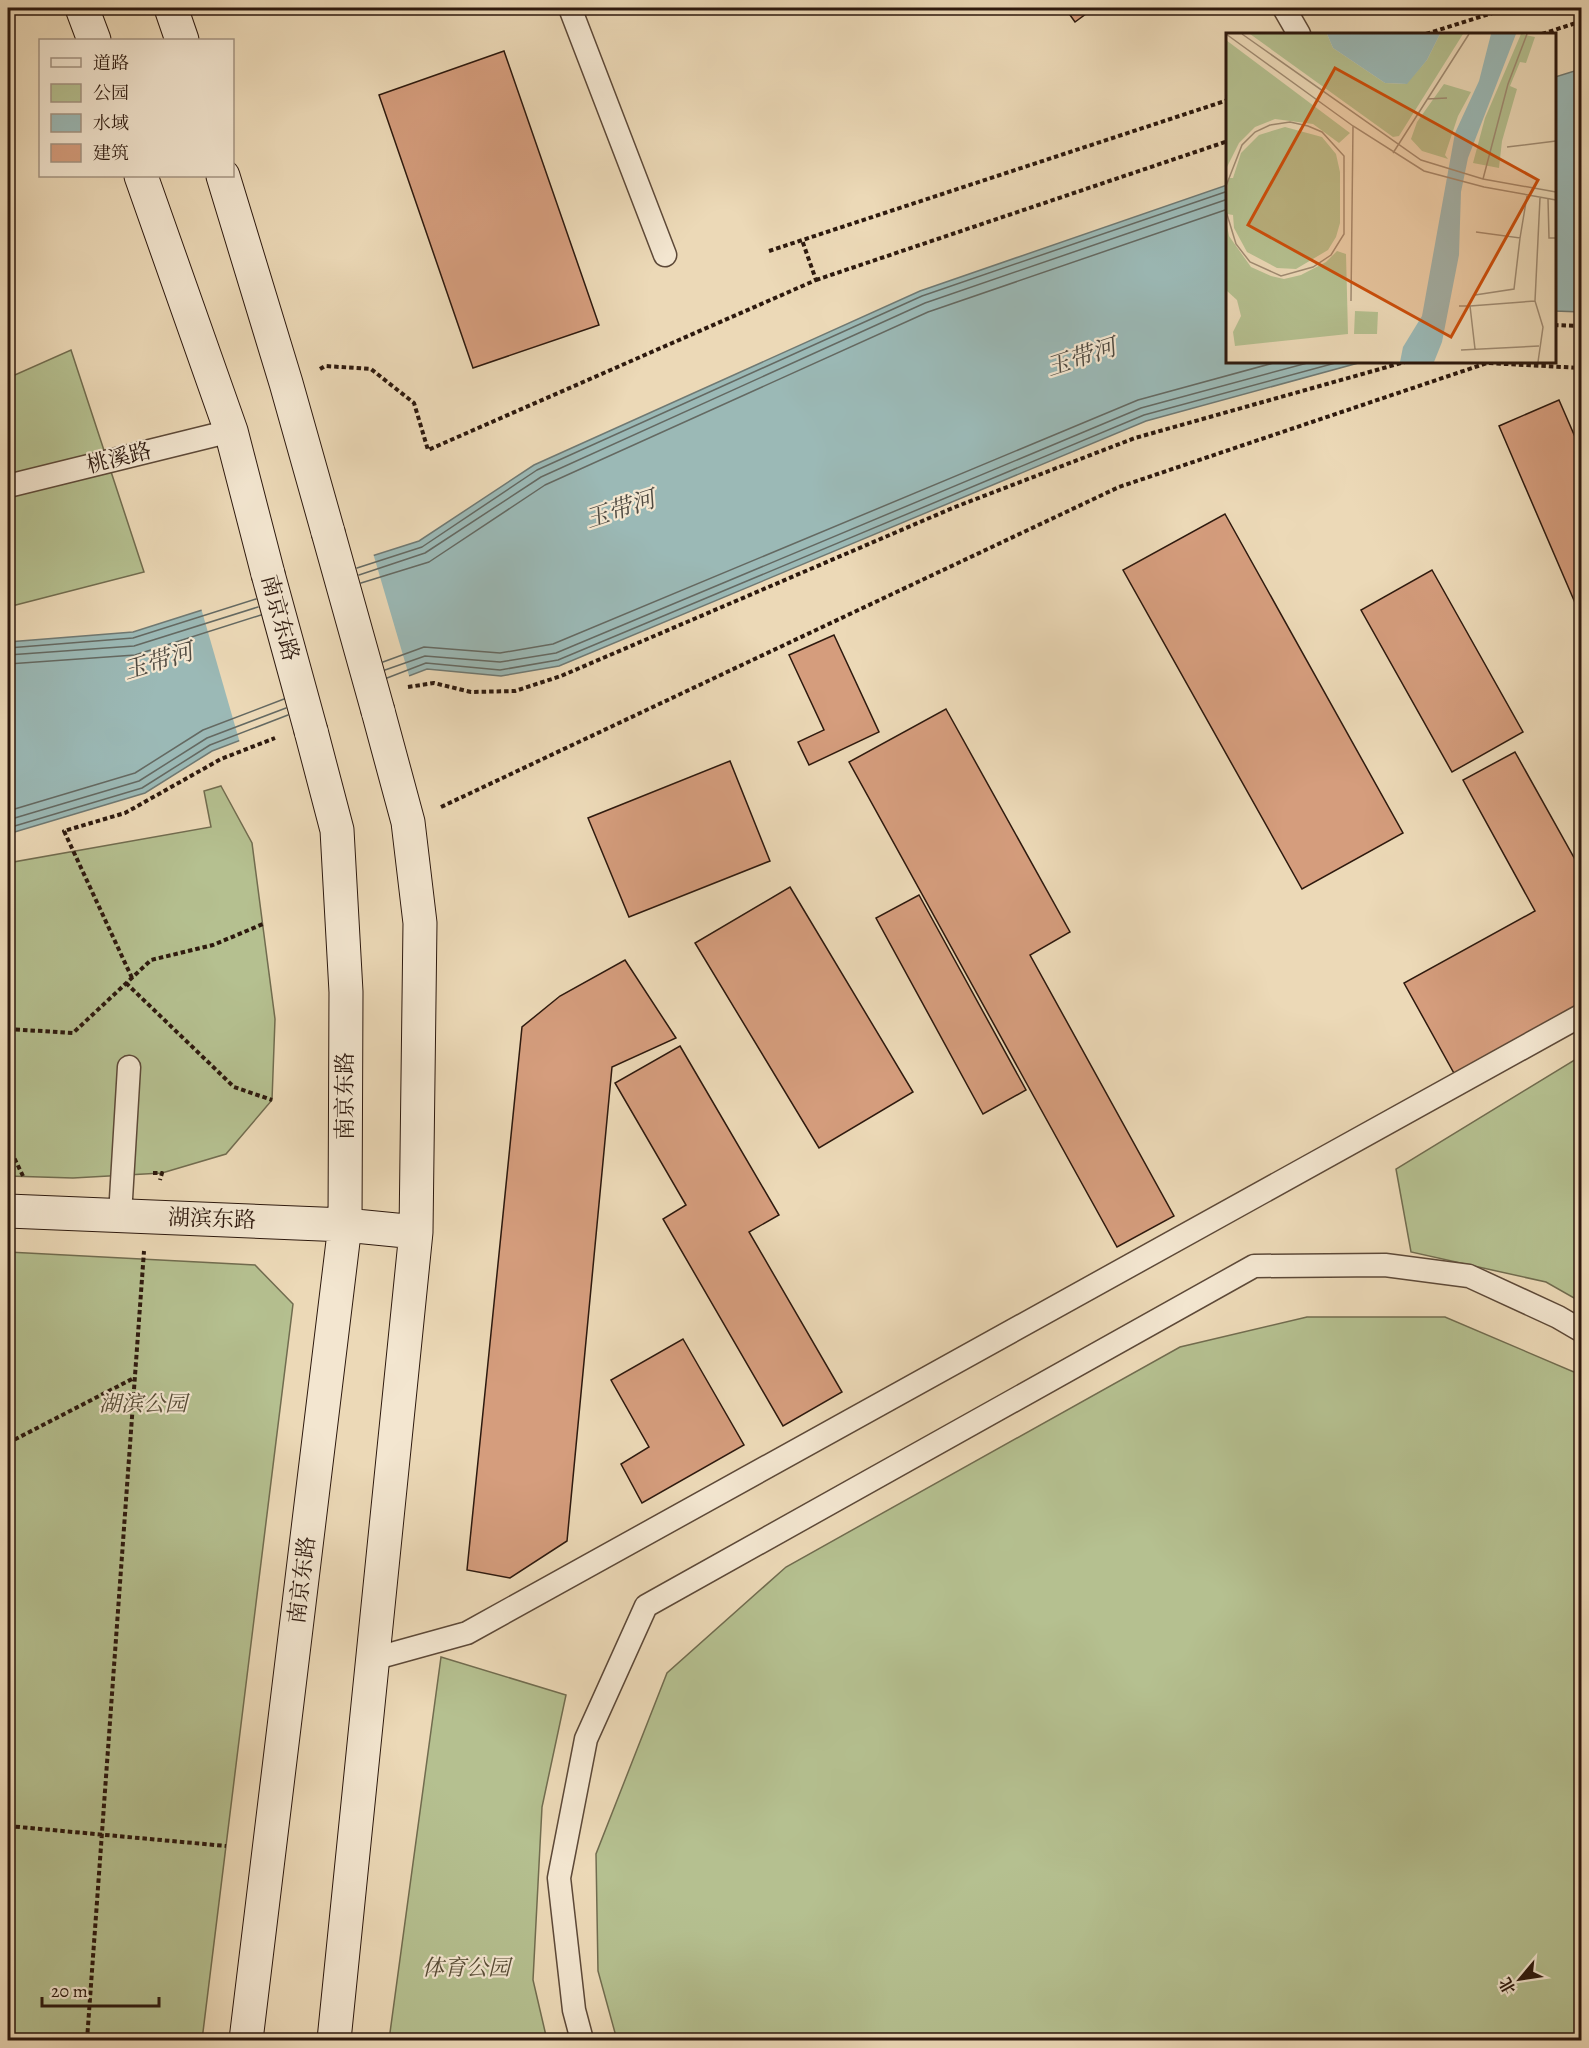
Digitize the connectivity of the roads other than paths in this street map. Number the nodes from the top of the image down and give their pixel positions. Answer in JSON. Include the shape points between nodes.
{"nodes":[{"id":1,"x":82,"y":8,"type":"edge"},
{"id":2,"x":570,"y":8,"type":"edge"},
{"id":3,"x":1284,"y":8,"type":"edge"},
{"id":4,"x":1298,"y":33,"type":"edge"},
{"id":5,"x":94,"y":39,"type":"edge"},
{"id":6,"x":141,"y":177,"type":"edge"},
{"id":7,"x":223,"y":177,"type":"edge"},
{"id":8,"x":665,"y":255,"type":"dead end"},
{"id":9,"x":231,"y":430,"type":"junction"},
{"id":10,"x":8,"y":486,"type":"edge"},
{"id":11,"x":1581,"y":1015,"type":"edge"},
{"id":12,"x":129,"y":1067,"type":"dead end"},
{"id":13,"x":8,"y":1211,"type":"edge"},
{"id":14,"x":134,"y":1216,"type":"junction"},
{"id":15,"x":345,"y":1225,"type":"junction"},
{"id":16,"x":416,"y":1232,"type":"junction"},
{"id":17,"x":1581,"y":1331,"type":"edge"},
{"id":18,"x":373,"y":1659,"type":"junction"},
{"id":19,"x":246,"y":2040,"type":"edge"},
{"id":20,"x":334,"y":2040,"type":"edge"},
{"id":21,"x":582,"y":2040,"type":"edge"}],
"edges":[{"from":1,"to":5,"type":"main road"},
{"from":2,"to":8,"type":"lane"},
{"from":3,"to":4,"type":"lane"},
{"from":6,"to":9,"type":"main road","name":"南京东路"},
{"from":7,"to":16,"type":"main road","bridge":true,"via":[[328,532],[388,699],[420,923]]},
{"from":9,"to":10,"type":"lane","name":"桃溪路"},
{"from":9,"to":15,"type":"main road","name":"南京东路","bridge":true,"via":[[337,830],[346,992]]},
{"from":11,"to":18,"type":"lane","via":[[467,1633]]},
{"from":12,"to":14,"type":"lane"},
{"from":13,"to":14,"type":"main road","name":"湖滨东路"},
{"from":14,"to":15,"type":"main road","name":"湖滨东路"},
{"from":15,"to":16,"type":"main road","name":"湖滨东路"},
{"from":15,"to":19,"type":"main road","name":"南京东路"},
{"from":16,"to":18,"type":"main road"},
{"from":17,"to":21,"type":"lane","via":[[1469,1276],[1385,1265],[1254,1266],[646,1606],[586,1739],[559,1878],[573,2010]]},
{"from":18,"to":20,"type":"main road"}]}
